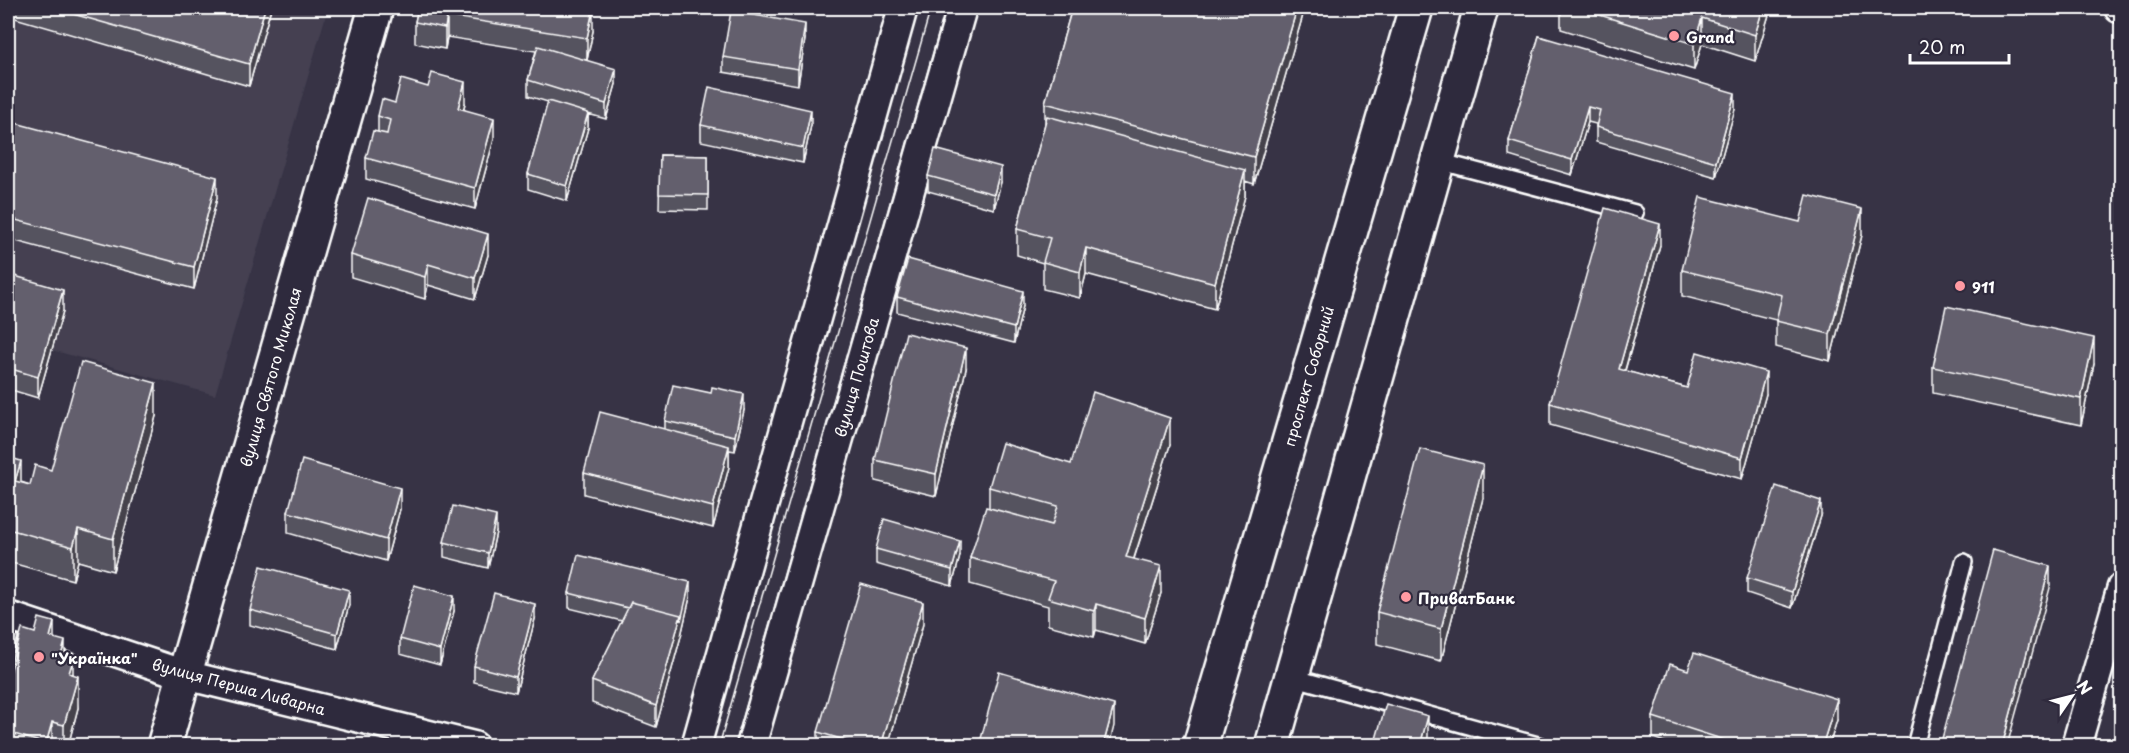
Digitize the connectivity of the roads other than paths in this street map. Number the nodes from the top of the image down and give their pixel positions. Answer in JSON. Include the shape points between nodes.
{"nodes":[{"id":1,"x":376,"y":8,"type":"edge"},
{"id":2,"x":903,"y":8,"type":"edge"},
{"id":3,"x":962,"y":8,"type":"edge"},
{"id":4,"x":1416,"y":8,"type":"edge"},
{"id":5,"x":1481,"y":8,"type":"edge"},
{"id":6,"x":1438,"y":161,"type":"junction"},
{"id":7,"x":1635,"y":213,"type":"dead end"},
{"id":8,"x":1964,"y":562,"type":"dead end"},
{"id":9,"x":2121,"y":587,"type":"edge"},
{"id":10,"x":8,"y":616,"type":"edge"},
{"id":11,"x":185,"y":675,"type":"junction"},
{"id":12,"x":1292,"y":676,"type":"junction"},
{"id":13,"x":1508,"y":741,"type":"edge"},
{"id":14,"x":164,"y":746,"type":"edge"},
{"id":15,"x":474,"y":746,"type":"edge"},
{"id":16,"x":696,"y":746,"type":"edge"},
{"id":17,"x":751,"y":746,"type":"edge"},
{"id":18,"x":1200,"y":746,"type":"edge"},
{"id":19,"x":1272,"y":746,"type":"edge"},
{"id":20,"x":1541,"y":746,"type":"edge"},
{"id":21,"x":1915,"y":746,"type":"edge"},
{"id":22,"x":2076,"y":746,"type":"edge"}],
"edges":[{"from":1,"to":11,"type":"main road","name":"вулиця Святого Миколая"},
{"from":2,"to":16,"type":"street"},
{"from":3,"to":17,"type":"street","name":"вулиця Поштова"},
{"from":4,"to":18,"type":"main road","name":"проспект Соборний"},
{"from":5,"to":6,"type":"main road"},
{"from":6,"to":7,"type":"lane"},
{"from":6,"to":12,"type":"main road"},
{"from":8,"to":21,"type":"lane"},
{"from":9,"to":22,"type":"street"},
{"from":10,"to":11,"type":"street","name":"вулиця Перша Ливарна"},
{"from":11,"to":14,"type":"main road","name":"вулиця Святого Миколая"},
{"from":11,"to":15,"type":"street","name":"вулиця Перша Ливарна"},
{"from":12,"to":13,"type":"lane"},
{"from":12,"to":19,"type":"main road"},
{"from":13,"to":20,"type":"lane"}]}
